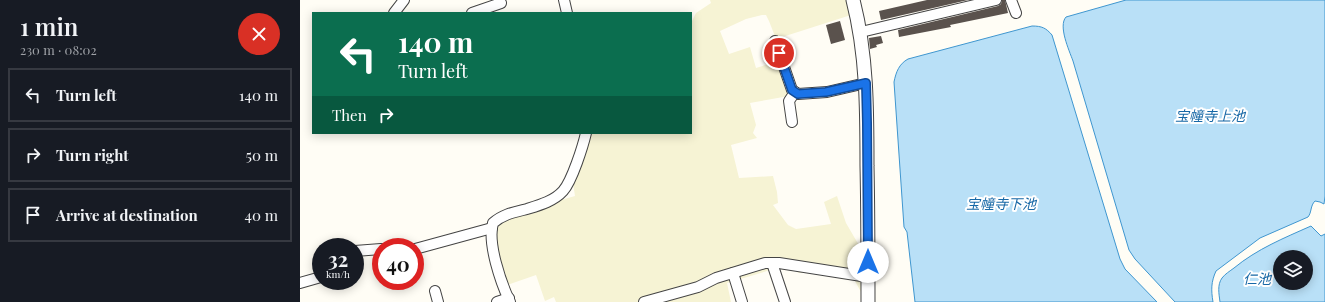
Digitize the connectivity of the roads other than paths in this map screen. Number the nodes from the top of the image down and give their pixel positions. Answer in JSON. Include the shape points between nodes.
{"nodes":[{"id":1,"x":404,"y":0,"type":"edge"},
{"id":2,"x":564,"y":0,"type":"edge"},
{"id":3,"x":853,"y":0,"type":"edge"},
{"id":4,"x":996,"y":0,"type":"edge"},
{"id":5,"x":1011,"y":0,"type":"edge"},
{"id":6,"x":501,"y":3,"type":"dead end"},
{"id":7,"x":395,"y":12,"type":"edge"},
{"id":8,"x":475,"y":12,"type":"edge"},
{"id":9,"x":567,"y":12,"type":"edge"},
{"id":10,"x":1016,"y":13,"type":"dead end"},
{"id":11,"x":860,"y":32,"type":"junction"},
{"id":12,"x":775,"y":41,"type":"dead end"},
{"id":13,"x":866,"y":83,"type":"junction"},
{"id":14,"x":795,"y":92,"type":"junction"},
{"id":15,"x":792,"y":122,"type":"dead end"},
{"id":16,"x":586,"y":134,"type":"edge"},
{"id":17,"x":492,"y":228,"type":"junction"},
{"id":18,"x":424,"y":247,"type":"edge"},
{"id":19,"x":772,"y":263,"type":"junction"},
{"id":20,"x":733,"y":273,"type":"junction"},
{"id":21,"x":868,"y":277,"type":"junction"},
{"id":22,"x":312,"y":280,"type":"edge"},
{"id":23,"x":300,"y":283,"type":"edge"},
{"id":24,"x":435,"y":291,"type":"dead end"},
{"id":25,"x":666,"y":299,"type":"edge"},
{"id":26,"x":510,"y":300,"type":"edge"},
{"id":27,"x":438,"y":302,"type":"edge"},
{"id":28,"x":497,"y":302,"type":"edge"},
{"id":29,"x":644,"y":302,"type":"edge"},
{"id":30,"x":742,"y":302,"type":"edge"},
{"id":31,"x":785,"y":302,"type":"edge"},
{"id":32,"x":868,"y":302,"type":"edge"}],
"edges":[{"from":1,"to":7,"type":"street"},
{"from":2,"to":9,"type":"street"},
{"from":3,"to":11,"type":"street"},
{"from":4,"to":11,"type":"street"},
{"from":5,"to":10,"type":"street"},
{"from":6,"to":8,"type":"street"},
{"from":11,"to":13,"type":"street"},
{"from":12,"to":14,"type":"street","via":[[792,90]]},
{"from":13,"to":14,"type":"street","via":[[826,92]]},
{"from":13,"to":21,"type":"street"},
{"from":14,"to":15,"type":"street","via":[[789,101]]},
{"from":16,"to":17,"type":"street","via":[[563,191],[549,201],[501,217],[493,223]]},
{"from":17,"to":18,"type":"street"},
{"from":17,"to":26,"type":"street","via":[[495,256]]},
{"from":19,"to":20,"type":"street"},
{"from":19,"to":21,"type":"street"},
{"from":19,"to":31,"type":"street"},
{"from":20,"to":25,"type":"street"},
{"from":20,"to":30,"type":"street"},
{"from":21,"to":32,"type":"street"},
{"from":22,"to":23,"type":"street"},
{"from":24,"to":27,"type":"street"},
{"from":25,"to":29,"type":"street"},
{"from":26,"to":28,"type":"street"}]}
